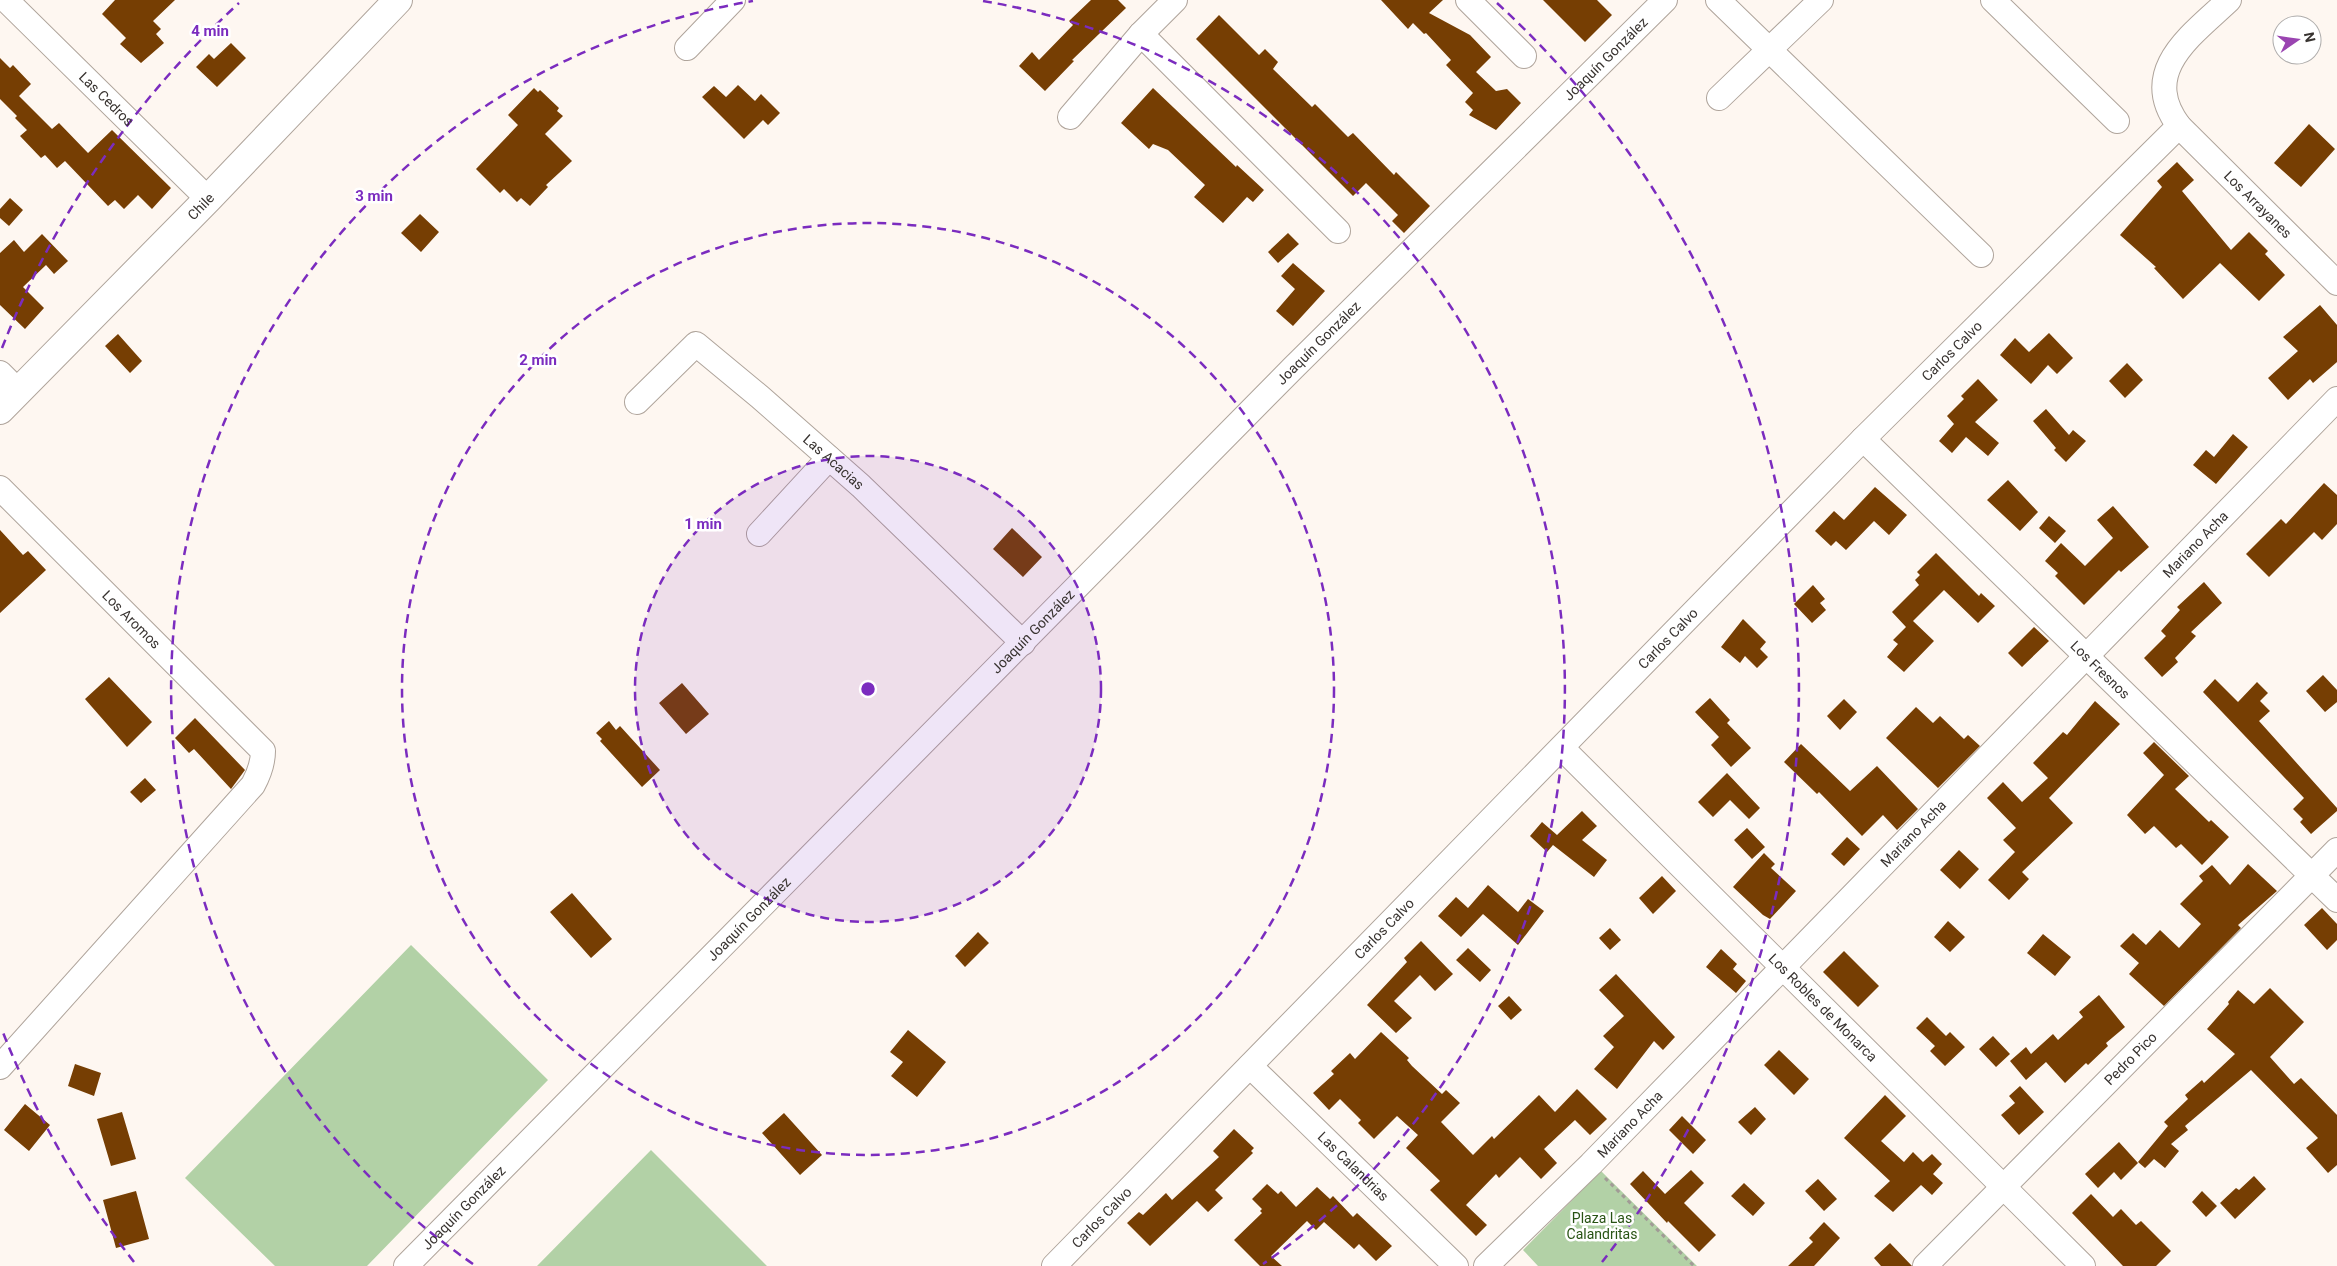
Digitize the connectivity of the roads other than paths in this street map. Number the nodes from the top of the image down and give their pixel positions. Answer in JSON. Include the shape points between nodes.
{"nodes":[{"id":1,"x":6,"y":0,"type":"edge"},
{"id":2,"x":398,"y":0,"type":"edge"},
{"id":3,"x":733,"y":0,"type":"edge"},
{"id":4,"x":1175,"y":0,"type":"edge"},
{"id":5,"x":1468,"y":0,"type":"edge"},
{"id":6,"x":1664,"y":0,"type":"edge"},
{"id":7,"x":1718,"y":0,"type":"edge"},
{"id":8,"x":1821,"y":0,"type":"edge"},
{"id":9,"x":1993,"y":0,"type":"edge"},
{"id":10,"x":2229,"y":0,"type":"edge"},
{"id":11,"x":1141,"y":34,"type":"junction"},
{"id":12,"x":687,"y":48,"type":"dead end"},
{"id":13,"x":1769,"y":51,"type":"junction"},
{"id":14,"x":1524,"y":56,"type":"dead end"},
{"id":15,"x":1719,"y":98,"type":"dead end"},
{"id":16,"x":1070,"y":117,"type":"dead end"},
{"id":17,"x":2117,"y":121,"type":"dead end"},
{"id":18,"x":2179,"y":126,"type":"junction"},
{"id":19,"x":208,"y":199,"type":"junction"},
{"id":20,"x":1338,"y":231,"type":"dead end"},
{"id":21,"x":1981,"y":255,"type":"dead end"},
{"id":22,"x":2337,"y":283,"type":"edge"},
{"id":23,"x":6,"y":392,"type":"edge"},
{"id":24,"x":2337,"y":399,"type":"edge"},
{"id":25,"x":637,"y":402,"type":"dead end"},
{"id":26,"x":1864,"y":439,"type":"junction"},
{"id":27,"x":829,"y":458,"type":"junction"},
{"id":28,"x":0,"y":488,"type":"edge"},
{"id":29,"x":759,"y":534,"type":"dead end"},
{"id":30,"x":1023,"y":643,"type":"junction"},
{"id":31,"x":2085,"y":656,"type":"junction"},
{"id":32,"x":1562,"y":748,"type":"junction"},
{"id":33,"x":2337,"y":850,"type":"edge"},
{"id":34,"x":2312,"y":875,"type":"junction"},
{"id":35,"x":2337,"y":900,"type":"edge"},
{"id":36,"x":1782,"y":966,"type":"junction"},
{"id":37,"x":1250,"y":1066,"type":"junction"},
{"id":38,"x":0,"y":1067,"type":"edge"},
{"id":39,"x":2002,"y":1187,"type":"junction"},
{"id":40,"x":406,"y":1266,"type":"edge"},
{"id":41,"x":1054,"y":1266,"type":"edge"},
{"id":42,"x":1456,"y":1266,"type":"edge"},
{"id":43,"x":1486,"y":1266,"type":"edge"},
{"id":44,"x":1925,"y":1266,"type":"edge"},
{"id":45,"x":2083,"y":1266,"type":"edge"}],
"edges":[{"from":1,"to":19,"type":"street","name":"Las Cedros"},
{"from":2,"to":19,"type":"street","name":"Chile"},
{"from":3,"to":12,"type":"street"},
{"from":4,"to":11,"type":"street"},
{"from":5,"to":14,"type":"street"},
{"from":6,"to":30,"type":"street","name":"Joaquín González"},
{"from":7,"to":13,"type":"street"},
{"from":8,"to":13,"type":"street"},
{"from":9,"to":17,"type":"street"},
{"from":10,"to":18,"type":"street","via":[[2176,51],[2165,73],[2165,97],[2170,114]]},
{"from":11,"to":16,"type":"street"},
{"from":11,"to":20,"type":"street"},
{"from":13,"to":15,"type":"street"},
{"from":13,"to":21,"type":"street"},
{"from":18,"to":22,"type":"street","name":"Los Arrayanes"},
{"from":18,"to":26,"type":"street","name":"Carlos Calvo"},
{"from":19,"to":23,"type":"street","name":"Chile"},
{"from":24,"to":31,"type":"street","name":"Mariano Acha"},
{"from":25,"to":27,"type":"street","name":"Las Acacias","via":[[696,344]]},
{"from":26,"to":31,"type":"street","name":"Los Fresnos"},
{"from":26,"to":32,"type":"street","name":"Carlos Calvo"},
{"from":27,"to":29,"type":"street"},
{"from":27,"to":30,"type":"street","name":"Las Acacias"},
{"from":28,"to":38,"type":"street","name":"Los Aromos","via":[[263,751],[253,785]]},
{"from":30,"to":40,"type":"street","name":"Joaquín González"},
{"from":31,"to":34,"type":"street","name":"Los Fresnos"},
{"from":31,"to":36,"type":"street","name":"Mariano Acha"},
{"from":32,"to":36,"type":"street","name":"Los Robles de Monarca"},
{"from":32,"to":37,"type":"street","name":"Carlos Calvo"},
{"from":33,"to":34,"type":"street","name":"Pedro Pico"},
{"from":34,"to":35,"type":"street","name":"Los Fresnos"},
{"from":34,"to":39,"type":"street","name":"Pedro Pico"},
{"from":36,"to":39,"type":"street","name":"Los Robles de Monarca"},
{"from":36,"to":43,"type":"street","name":"Mariano Acha","via":[[1591,1164]]},
{"from":37,"to":41,"type":"street","name":"Carlos Calvo"},
{"from":37,"to":42,"type":"street","name":"Las Calandrias"},
{"from":39,"to":44,"type":"street","name":"Pedro Pico"},
{"from":39,"to":45,"type":"street","name":"Los Robles de Monarca"}]}
